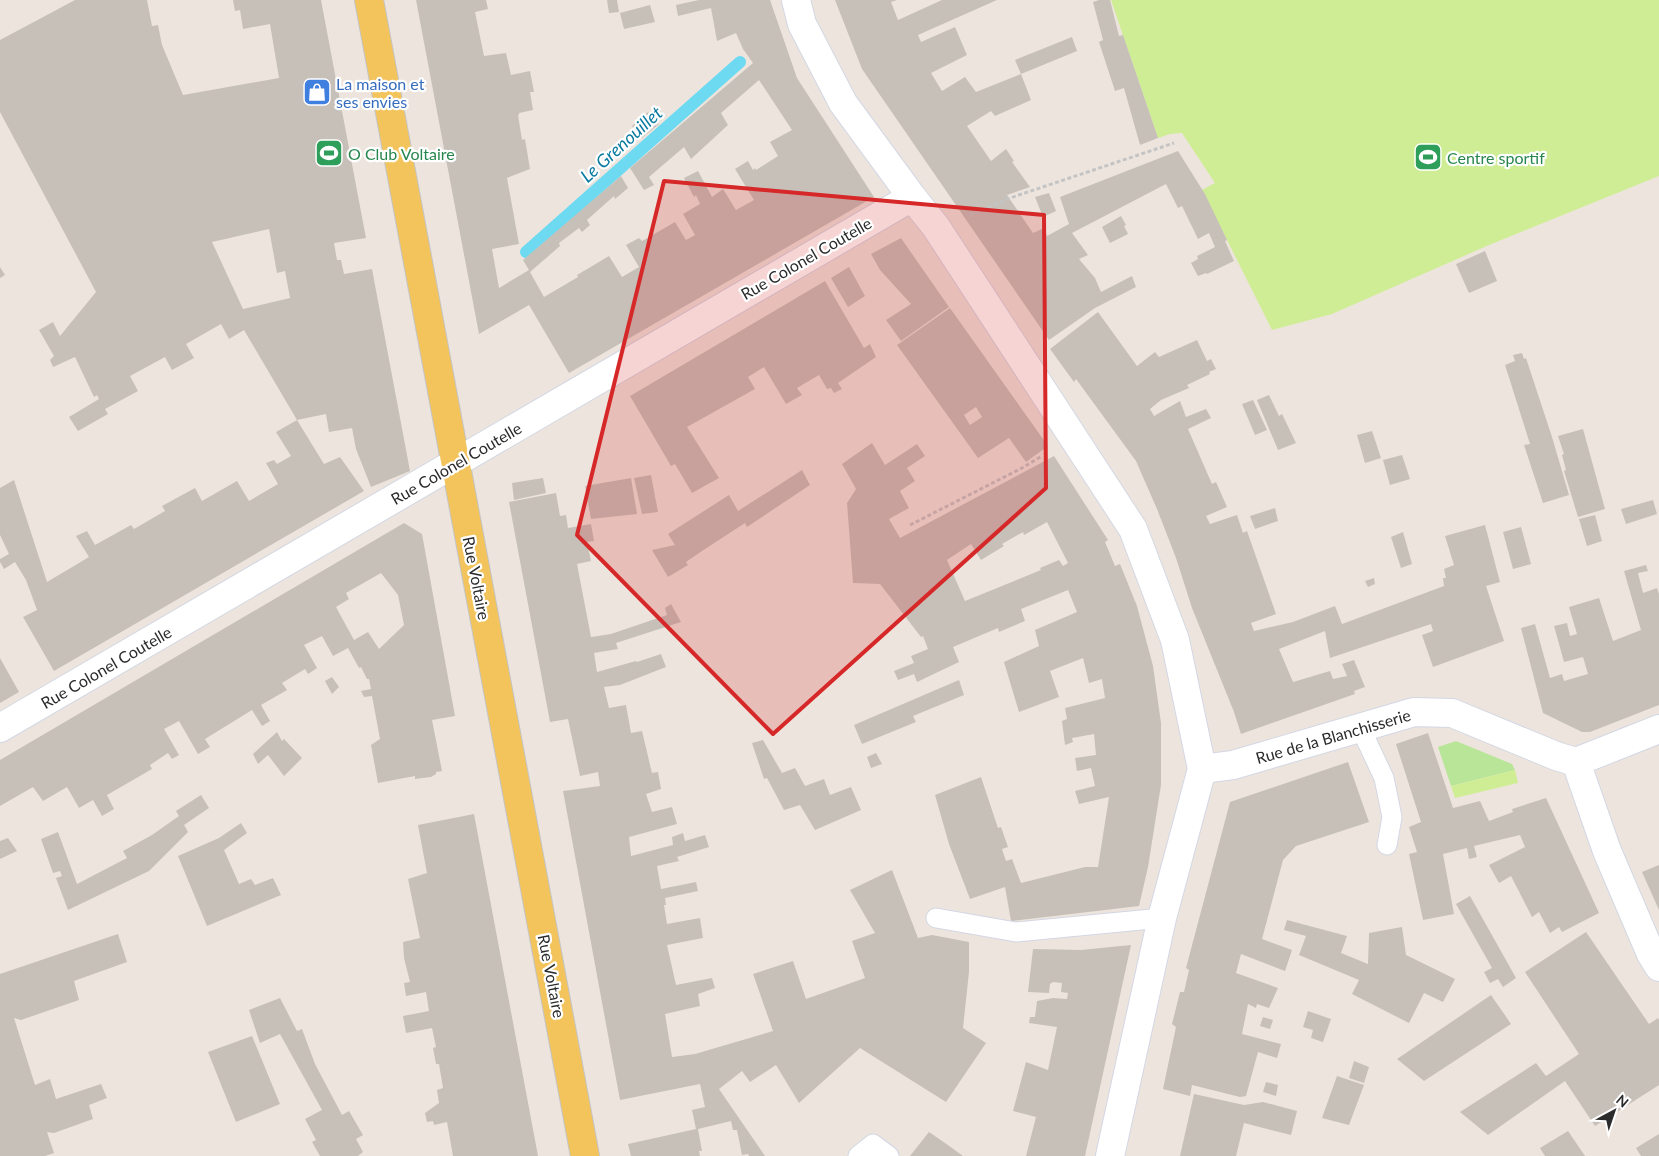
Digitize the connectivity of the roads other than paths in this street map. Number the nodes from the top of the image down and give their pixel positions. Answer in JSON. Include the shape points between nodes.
{"nodes":[{"id":1,"x":369,"y":0,"type":"edge"},
{"id":2,"x":796,"y":0,"type":"edge"},
{"id":3,"x":912,"y":197,"type":"junction"},
{"id":4,"x":456,"y":462,"type":"junction"},
{"id":5,"x":1363,"y":727,"type":"junction"},
{"id":6,"x":0,"y":728,"type":"edge"},
{"id":7,"x":1659,"y":729,"type":"edge"},
{"id":8,"x":1576,"y":762,"type":"junction"},
{"id":9,"x":1202,"y":769,"type":"junction"},
{"id":10,"x":1387,"y":846,"type":"dead end"},
{"id":11,"x":936,"y":918,"type":"dead end"},
{"id":12,"x":1162,"y":918,"type":"junction"},
{"id":13,"x":1659,"y":967,"type":"edge"},
{"id":14,"x":585,"y":1156,"type":"edge"},
{"id":15,"x":858,"y":1156,"type":"edge"},
{"id":16,"x":889,"y":1156,"type":"edge"},
{"id":17,"x":1110,"y":1156,"type":"edge"}],
"edges":[{"from":1,"to":4,"type":"main road","name":"Rue Voltaire"},
{"from":2,"to":3,"type":"street","via":[[802,24],[843,103]]},
{"from":3,"to":4,"type":"street","name":"Rue Colonel Coutelle"},
{"from":3,"to":9,"type":"street","via":[[936,227],[1133,528],[1175,640]]},
{"from":4,"to":6,"type":"street","name":"Rue Colonel Coutelle"},
{"from":4,"to":14,"type":"main road","name":"Rue Voltaire"},
{"from":5,"to":8,"type":"street","name":"Rue de la Blanchisserie","via":[[1414,712],[1452,713]]},
{"from":5,"to":9,"type":"street","name":"Rue de la Blanchisserie","via":[[1233,765]]},
{"from":5,"to":10,"type":"lane","via":[[1384,778],[1392,817]]},
{"from":7,"to":8,"type":"street"},
{"from":8,"to":13,"type":"street","via":[[1607,851]]},
{"from":9,"to":12,"type":"street"},
{"from":11,"to":12,"type":"lane","via":[[1016,932]]},
{"from":12,"to":17,"type":"street"},
{"from":15,"to":16,"type":"lane","via":[[873,1144]]}]}
